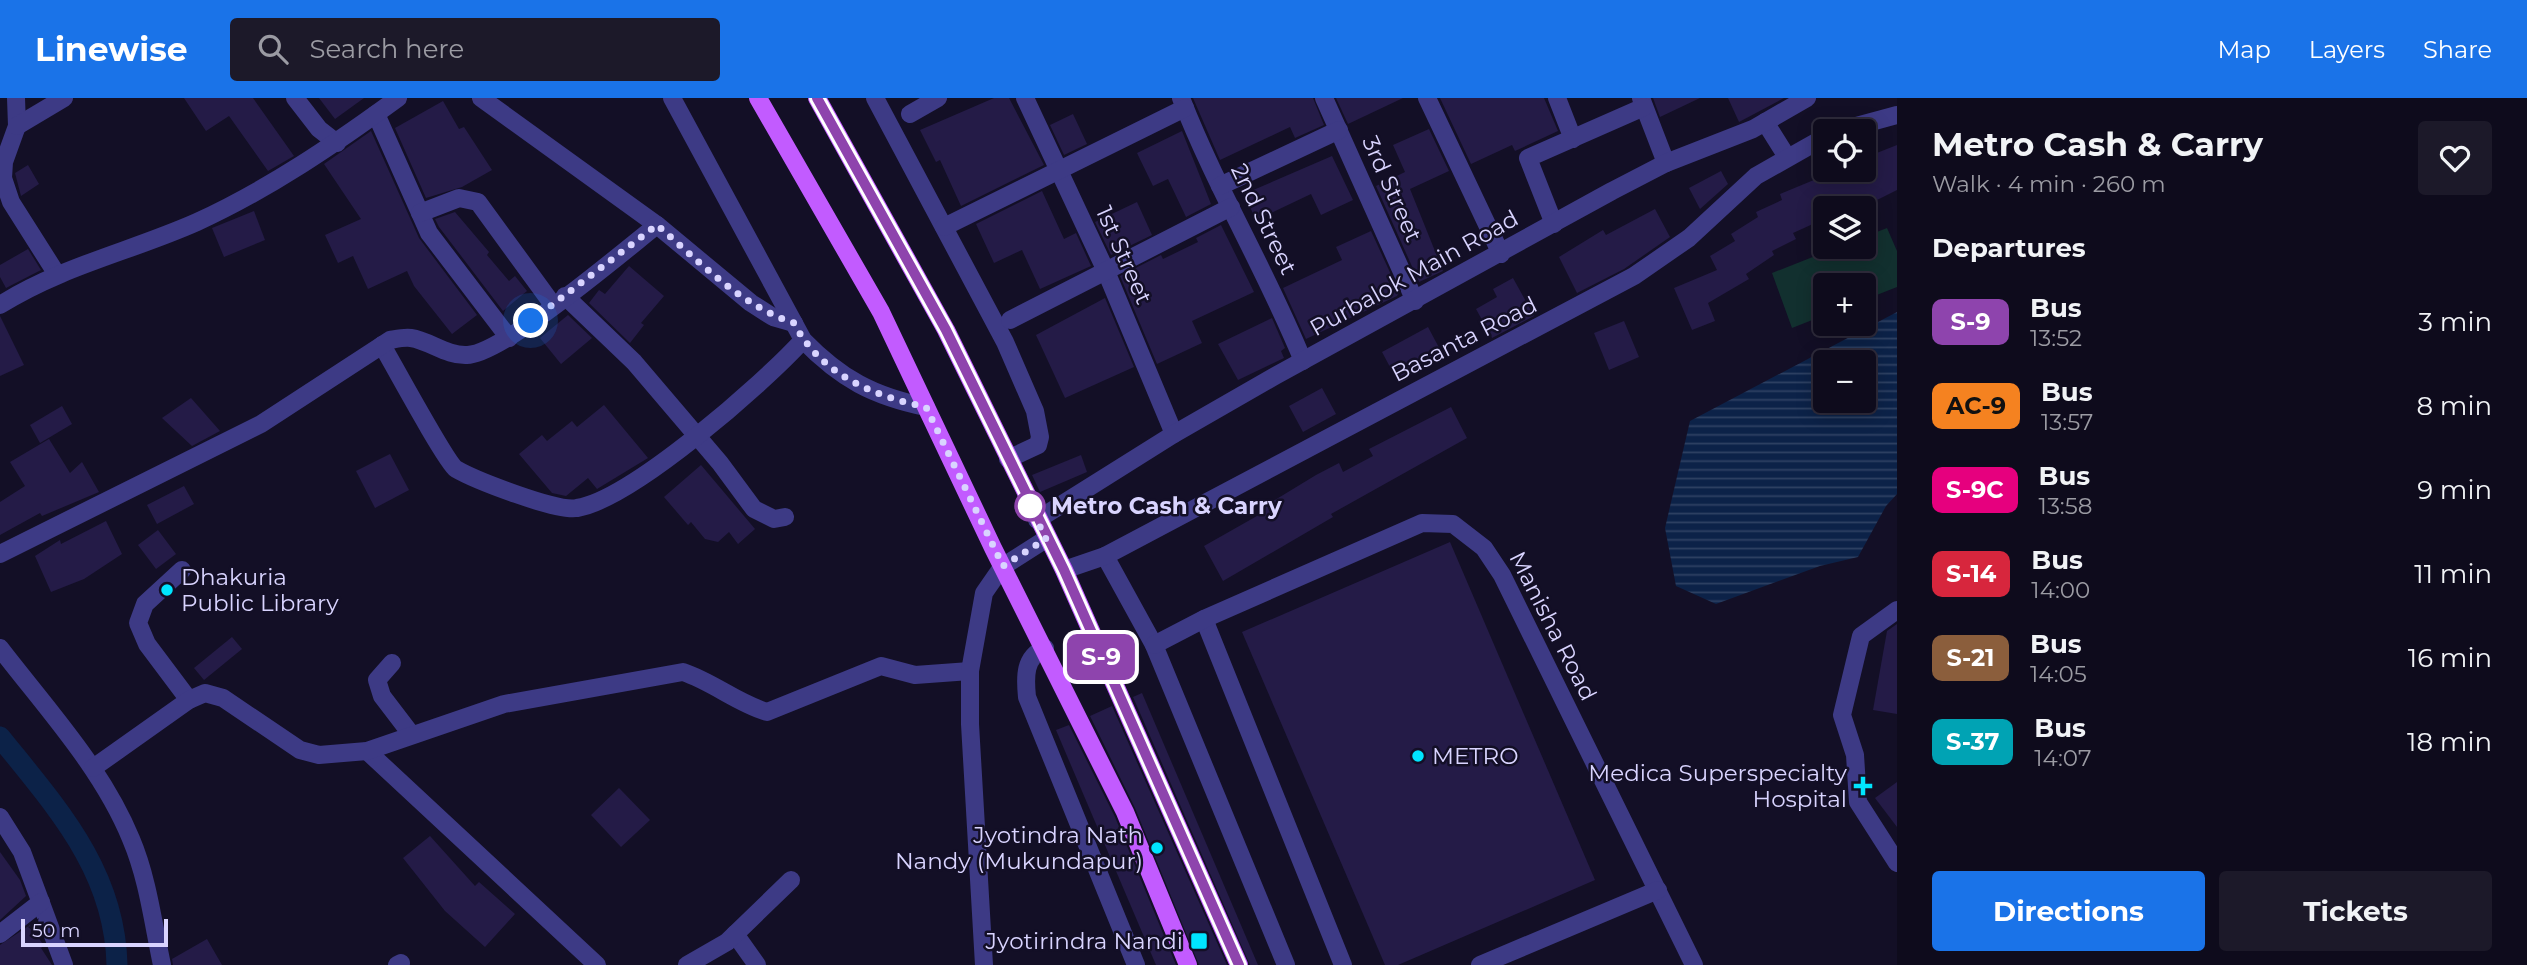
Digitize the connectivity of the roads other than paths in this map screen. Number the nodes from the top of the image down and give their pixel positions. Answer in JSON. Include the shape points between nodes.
{"nodes":[{"id":1,"x":16,"y":98,"type":"edge"},
{"id":2,"x":64,"y":98,"type":"edge"},
{"id":3,"x":295,"y":98,"type":"edge"},
{"id":4,"x":398,"y":98,"type":"edge"},
{"id":5,"x":481,"y":98,"type":"edge"},
{"id":6,"x":672,"y":98,"type":"edge"},
{"id":7,"x":758,"y":98,"type":"edge"},
{"id":8,"x":817,"y":98,"type":"edge"},
{"id":9,"x":875,"y":98,"type":"edge"},
{"id":10,"x":938,"y":98,"type":"edge"},
{"id":11,"x":1025,"y":98,"type":"edge"},
{"id":12,"x":1324,"y":98,"type":"edge"},
{"id":13,"x":1427,"y":98,"type":"edge"},
{"id":14,"x":1557,"y":98,"type":"edge"},
{"id":15,"x":1803,"y":99,"type":"edge"},
{"id":16,"x":1643,"y":102,"type":"edge"},
{"id":17,"x":1183,"y":103,"type":"edge"},
{"id":18,"x":376,"y":114,"type":"junction"},
{"id":19,"x":910,"y":114,"type":"dead end"},
{"id":20,"x":1897,"y":114,"type":"edge"},
{"id":21,"x":1876,"y":120,"type":"edge"},
{"id":22,"x":1765,"y":122,"type":"junction"},
{"id":23,"x":17,"y":126,"type":"junction"},
{"id":24,"x":1339,"y":130,"type":"junction"},
{"id":25,"x":1573,"y":139,"type":"junction"},
{"id":26,"x":337,"y":143,"type":"junction"},
{"id":27,"x":1813,"y":143,"type":"edge"},
{"id":28,"x":1787,"y":157,"type":"junction"},
{"id":29,"x":1666,"y":163,"type":"junction"},
{"id":30,"x":1057,"y":169,"type":"junction"},
{"id":31,"x":1220,"y":186,"type":"junction"},
{"id":32,"x":1231,"y":207,"type":"junction"},
{"id":33,"x":420,"y":213,"type":"junction"},
{"id":34,"x":1553,"y":224,"type":"junction"},
{"id":35,"x":657,"y":225,"type":"junction"},
{"id":36,"x":944,"y":228,"type":"junction"},
{"id":37,"x":1501,"y":254,"type":"junction"},
{"id":38,"x":1105,"y":270,"type":"junction"},
{"id":39,"x":56,"y":273,"type":"junction"},
{"id":40,"x":559,"y":301,"type":"junction"},
{"id":41,"x":1415,"y":301,"type":"junction"},
{"id":42,"x":0,"y":304,"type":"edge"},
{"id":43,"x":1010,"y":320,"type":"dead end"},
{"id":44,"x":794,"y":323,"type":"junction"},
{"id":45,"x":509,"y":338,"type":"junction"},
{"id":46,"x":803,"y":340,"type":"junction"},
{"id":47,"x":382,"y":345,"type":"junction"},
{"id":48,"x":1303,"y":361,"type":"junction"},
{"id":49,"x":926,"y":407,"type":"junction"},
{"id":50,"x":1174,"y":434,"type":"junction"},
{"id":51,"x":696,"y":435,"type":"junction"},
{"id":52,"x":1008,"y":459,"type":"junction"},
{"id":53,"x":785,"y":517,"type":"dead end"},
{"id":54,"x":1037,"y":520,"type":"junction"},
{"id":55,"x":1046,"y":539,"type":"junction"},
{"id":56,"x":0,"y":554,"type":"edge"},
{"id":57,"x":1105,"y":556,"type":"junction"},
{"id":58,"x":1003,"y":566,"type":"junction"},
{"id":59,"x":182,"y":570,"type":"dead end"},
{"id":60,"x":1064,"y":570,"type":"junction"},
{"id":61,"x":1897,"y":610,"type":"edge"},
{"id":62,"x":1204,"y":619,"type":"junction"},
{"id":63,"x":1154,"y":645,"type":"junction"},
{"id":64,"x":0,"y":648,"type":"edge"},
{"id":65,"x":1045,"y":648,"type":"junction"},
{"id":66,"x":392,"y":663,"type":"dead end"},
{"id":67,"x":971,"y":671,"type":"junction"},
{"id":68,"x":189,"y":701,"type":"junction"},
{"id":69,"x":411,"y":734,"type":"junction"},
{"id":70,"x":367,"y":751,"type":"junction"},
{"id":71,"x":93,"y":768,"type":"junction"},
{"id":72,"x":0,"y":817,"type":"edge"},
{"id":73,"x":1897,"y":863,"type":"edge"},
{"id":74,"x":791,"y":880,"type":"dead end"},
{"id":75,"x":1658,"y":890,"type":"junction"},
{"id":76,"x":41,"y":902,"type":"junction"},
{"id":77,"x":0,"y":934,"type":"edge"},
{"id":78,"x":735,"y":934,"type":"junction"},
{"id":79,"x":64,"y":965,"type":"edge"},
{"id":80,"x":162,"y":965,"type":"edge"},
{"id":81,"x":597,"y":965,"type":"edge"},
{"id":82,"x":687,"y":965,"type":"edge"},
{"id":83,"x":757,"y":965,"type":"edge"},
{"id":84,"x":984,"y":965,"type":"edge"},
{"id":85,"x":1136,"y":965,"type":"edge"},
{"id":86,"x":1188,"y":965,"type":"edge"},
{"id":87,"x":1239,"y":965,"type":"edge"},
{"id":88,"x":1286,"y":965,"type":"edge"},
{"id":89,"x":1343,"y":965,"type":"edge"},
{"id":90,"x":1480,"y":965,"type":"edge"},
{"id":91,"x":1694,"y":965,"type":"edge"}],
"edges":[{"from":1,"to":23,"type":"street"},
{"from":2,"to":23,"type":"street"},
{"from":3,"to":26,"type":"street"},
{"from":4,"to":18,"type":"street"},
{"from":5,"to":35,"type":"street"},
{"from":6,"to":44,"type":"street"},
{"from":7,"to":49,"type":"main road","via":[[881,312]]},
{"from":8,"to":52,"type":"main road","via":[[946,330]]},
{"from":9,"to":36,"type":"street"},
{"from":10,"to":19,"type":"street"},
{"from":11,"to":30,"type":"street","name":"1st Street"},
{"from":12,"to":24,"type":"street","name":"3rd Street"},
{"from":13,"to":37,"type":"street"},
{"from":14,"to":25,"type":"street"},
{"from":15,"to":22,"type":"street","name":"Purbalok Main Road"},
{"from":16,"to":25,"type":"street"},
{"from":16,"to":29,"type":"street"},
{"from":17,"to":30,"type":"street"},
{"from":17,"to":31,"type":"street","name":"2nd Street"},
{"from":18,"to":26,"type":"street"},
{"from":18,"to":33,"type":"street"},
{"from":20,"to":21,"type":"street"},
{"from":22,"to":28,"type":"street"},
{"from":22,"to":29,"type":"street","name":"Purbalok Main Road"},
{"from":23,"to":39,"type":"street","via":[[3,178],[11,202]]},
{"from":24,"to":31,"type":"street"},
{"from":24,"to":41,"type":"street","name":"3rd Street"},
{"from":25,"to":34,"type":"street","via":[[1528,158]]},
{"from":26,"to":39,"type":"street","via":[[197,222]]},
{"from":27,"to":28,"type":"street","name":"Basanta Road"},
{"from":28,"to":57,"type":"street","name":"Basanta Road","via":[[1756,176],[1689,238],[1634,276]]},
{"from":29,"to":34,"type":"street","name":"Purbalok Main Road"},
{"from":30,"to":36,"type":"street"},
{"from":30,"to":38,"type":"street","name":"1st Street"},
{"from":31,"to":32,"type":"street","name":"2nd Street"},
{"from":32,"to":38,"type":"street"},
{"from":32,"to":48,"type":"street","name":"2nd Street"},
{"from":33,"to":40,"type":"street","via":[[459,198],[478,202]]},
{"from":33,"to":45,"type":"street","via":[[443,253]]},
{"from":34,"to":37,"type":"street","name":"Purbalok Main Road"},
{"from":35,"to":40,"type":"street"},
{"from":35,"to":44,"type":"street","via":[[751,303]]},
{"from":36,"to":52,"type":"street","via":[[1005,342],[1035,411],[1038,445]]},
{"from":37,"to":41,"type":"street","name":"Purbalok Main Road"},
{"from":38,"to":43,"type":"street"},
{"from":38,"to":50,"type":"street","name":"1st Street"},
{"from":39,"to":42,"type":"street"},
{"from":40,"to":45,"type":"street"},
{"from":40,"to":51,"type":"street","via":[[634,362]]},
{"from":41,"to":48,"type":"street","name":"Purbalok Main Road"},
{"from":44,"to":46,"type":"street"},
{"from":45,"to":47,"type":"street","via":[[468,355],[411,338]]},
{"from":46,"to":49,"type":"street","via":[[823,361],[874,394]]},
{"from":46,"to":51,"type":"street","via":[[777,368]]},
{"from":47,"to":51,"type":"street","via":[[454,468],[547,505],[577,508],[607,497]]},
{"from":47,"to":56,"type":"street","via":[[261,424]]},
{"from":48,"to":50,"type":"street","name":"Purbalok Main Road"},
{"from":49,"to":58,"type":"main road"},
{"from":50,"to":54,"type":"street","name":"Purbalok Main Road"},
{"from":51,"to":53,"type":"street","via":[[754,509],[774,519]]},
{"from":52,"to":54,"type":"main road"},
{"from":54,"to":55,"type":"main road"},
{"from":55,"to":58,"type":"street"},
{"from":55,"to":60,"type":"main road"},
{"from":57,"to":60,"type":"street","name":"Basanta Road"},
{"from":57,"to":63,"type":"street"},
{"from":58,"to":65,"type":"main road"},
{"from":58,"to":67,"type":"street","via":[[984,593]]},
{"from":59,"to":68,"type":"street","via":[[145,604],[138,623],[147,644]]},
{"from":60,"to":87,"type":"main road"},
{"from":61,"to":73,"type":"street","via":[[1861,636],[1842,715],[1855,755],[1858,802]]},
{"from":62,"to":63,"type":"street","name":"Manisha Road"},
{"from":62,"to":75,"type":"street","name":"Manisha Road","via":[[1422,523],[1453,524],[1484,548],[1502,575]]},
{"from":62,"to":89,"type":"street"},
{"from":63,"to":88,"type":"street"},
{"from":64,"to":71,"type":"street"},
{"from":65,"to":85,"type":"street","via":[[1036,652],[1025,673],[1027,697]]},
{"from":65,"to":86,"type":"main road","via":[[1125,811]]},
{"from":66,"to":69,"type":"street","via":[[377,680],[382,696]]},
{"from":67,"to":69,"type":"street","via":[[915,675],[881,666],[767,712],[683,672],[504,704]]},
{"from":67,"to":84,"type":"street","via":[[970,737]]},
{"from":68,"to":70,"type":"street","via":[[205,693],[223,698],[299,750],[319,755]]},
{"from":68,"to":71,"type":"street"},
{"from":69,"to":70,"type":"street"},
{"from":70,"to":81,"type":"street"},
{"from":71,"to":80,"type":"street","via":[[131,838],[147,887]]},
{"from":72,"to":76,"type":"street","via":[[22,852]]},
{"from":74,"to":78,"type":"street"},
{"from":75,"to":90,"type":"street"},
{"from":75,"to":91,"type":"street","name":"Manisha Road"},
{"from":76,"to":77,"type":"street"},
{"from":76,"to":79,"type":"street"},
{"from":78,"to":82,"type":"street"},
{"from":78,"to":83,"type":"street"}]}
